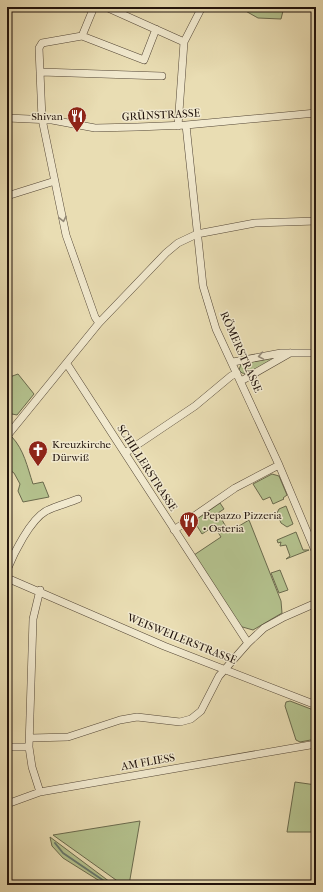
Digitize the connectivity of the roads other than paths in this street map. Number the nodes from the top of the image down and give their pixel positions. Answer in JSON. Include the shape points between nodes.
{"nodes":[{"id":1,"x":94,"y":7,"type":"edge"},
{"id":2,"x":106,"y":7,"type":"edge"},
{"id":3,"x":202,"y":7,"type":"edge"},
{"id":4,"x":156,"y":29,"type":"junction"},
{"id":5,"x":82,"y":36,"type":"junction"},
{"id":6,"x":184,"y":42,"type":"junction"},
{"id":7,"x":41,"y":72,"type":"junction"},
{"id":8,"x":162,"y":76,"type":"dead end"},
{"id":9,"x":316,"y":114,"type":"edge"},
{"id":10,"x":7,"y":118,"type":"edge"},
{"id":11,"x":42,"y":119,"type":"junction"},
{"id":12,"x":186,"y":125,"type":"junction"},
{"id":13,"x":178,"y":126,"type":"junction"},
{"id":14,"x":55,"y":181,"type":"junction"},
{"id":15,"x":7,"y":196,"type":"edge"},
{"id":16,"x":316,"y":221,"type":"edge"},
{"id":17,"x":197,"y":234,"type":"junction"},
{"id":18,"x":99,"y":323,"type":"junction"},
{"id":19,"x":290,"y":353,"type":"junction"},
{"id":20,"x":316,"y":353,"type":"edge"},
{"id":21,"x":233,"y":362,"type":"junction"},
{"id":22,"x":67,"y":364,"type":"junction"},
{"id":23,"x":237,"y":373,"type":"junction"},
{"id":24,"x":241,"y":381,"type":"junction"},
{"id":25,"x":7,"y":436,"type":"edge"},
{"id":26,"x":125,"y":454,"type":"junction"},
{"id":27,"x":279,"y":465,"type":"junction"},
{"id":28,"x":78,"y":499,"type":"dead end"},
{"id":29,"x":174,"y":530,"type":"junction"},
{"id":30,"x":316,"y":553,"type":"edge"},
{"id":31,"x":7,"y":570,"type":"edge"},
{"id":32,"x":7,"y":578,"type":"edge"},
{"id":33,"x":40,"y":590,"type":"junction"},
{"id":34,"x":316,"y":603,"type":"edge"},
{"id":35,"x":248,"y":643,"type":"junction"},
{"id":36,"x":225,"y":668,"type":"junction"},
{"id":37,"x":316,"y":705,"type":"edge"},
{"id":38,"x":31,"y":738,"type":"junction"},
{"id":39,"x":316,"y":744,"type":"edge"},
{"id":40,"x":7,"y":747,"type":"edge"},
{"id":41,"x":30,"y":747,"type":"junction"},
{"id":42,"x":40,"y":792,"type":"junction"},
{"id":43,"x":7,"y":804,"type":"edge"}],
"edges":[{"from":1,"to":5,"type":"street"},
{"from":2,"to":4,"type":"street"},
{"from":3,"to":6,"type":"street"},
{"from":4,"to":5,"type":"street","via":[[146,58],[142,60]]},
{"from":4,"to":6,"type":"street"},
{"from":5,"to":7,"type":"street","via":[[42,43]]},
{"from":6,"to":13,"type":"street"},
{"from":7,"to":8,"type":"street"},
{"from":7,"to":11,"type":"street"},
{"from":9,"to":12,"type":"street","name":"GRÜNSTRASSE"},
{"from":10,"to":11,"type":"street","name":"GRÜNSTRASSE"},
{"from":11,"to":13,"type":"street","name":"GRÜNSTRASSE","via":[[94,128]]},
{"from":11,"to":14,"type":"street"},
{"from":12,"to":13,"type":"street","name":"GRÜNSTRASSE"},
{"from":12,"to":17,"type":"street","name":"RÖMERSTRASSE"},
{"from":14,"to":15,"type":"street"},
{"from":14,"to":18,"type":"street","one_way":true,"via":[[66,235]]},
{"from":16,"to":17,"type":"street","via":[[255,223]]},
{"from":17,"to":18,"type":"street","via":[[178,243],[166,253]]},
{"from":17,"to":21,"type":"street","name":"RÖMERSTRASSE","via":[[203,286],[216,329]]},
{"from":18,"to":22,"type":"street"},
{"from":19,"to":20,"type":"street"},
{"from":19,"to":21,"type":"street","one_way":true},
{"from":19,"to":24,"type":"street"},
{"from":21,"to":23,"type":"street","name":"RÖMERSTRASSE"},
{"from":22,"to":25,"type":"street"},
{"from":22,"to":26,"type":"street","name":"SCHILLERSTRASSE"},
{"from":23,"to":24,"type":"street","name":"RÖMERSTRASSE"},
{"from":23,"to":26,"type":"street","via":[[195,406]]},
{"from":24,"to":27,"type":"street","name":"RÖMERSTRASSE"},
{"from":26,"to":29,"type":"street","name":"SCHILLERSTRASSE"},
{"from":27,"to":29,"type":"street","via":[[235,488]]},
{"from":27,"to":30,"type":"street","name":"RÖMERSTRASSE"},
{"from":28,"to":31,"type":"street","via":[[46,511],[39,517],[17,546]]},
{"from":29,"to":35,"type":"street","name":"SCHILLERSTRASSE"},
{"from":32,"to":33,"type":"street","name":"WEISWEILERSTRASSE"},
{"from":33,"to":36,"type":"street","name":"WEISWEILERSTRASSE","via":[[164,646]]},
{"from":33,"to":38,"type":"street","via":[[33,619]]},
{"from":34,"to":35,"type":"street","via":[[264,628]]},
{"from":35,"to":36,"type":"street"},
{"from":36,"to":37,"type":"street","name":"WEISWEILERSTRASSE"},
{"from":36,"to":38,"type":"street","via":[[201,711],[191,719],[180,722],[137,717],[68,737]]},
{"from":38,"to":41,"type":"street"},
{"from":39,"to":42,"type":"street","name":"AM FLIESS"},
{"from":40,"to":41,"type":"street"},
{"from":41,"to":42,"type":"street","via":[[32,767]]},
{"from":42,"to":43,"type":"street","name":"AM FLIESS"}]}
